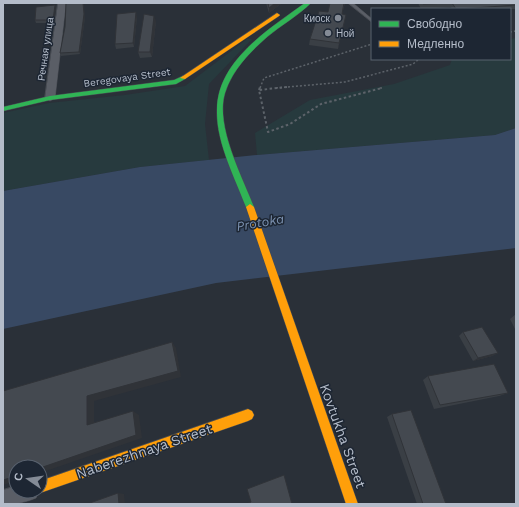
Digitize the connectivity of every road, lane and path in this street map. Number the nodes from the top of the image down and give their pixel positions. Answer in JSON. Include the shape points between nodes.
{"nodes":[{"id":1,"x":62,"y":3,"type":"edge"},
{"id":2,"x":350,"y":3,"type":"edge"},
{"id":3,"x":307,"y":4,"type":"edge"},
{"id":4,"x":371,"y":20,"type":"edge"},
{"id":5,"x":371,"y":44,"type":"edge"},
{"id":6,"x":418,"y":60,"type":"edge"},
{"id":7,"x":382,"y":88,"type":"dead end"},
{"id":8,"x":259,"y":90,"type":"junction"},
{"id":9,"x":50,"y":98,"type":"junction"},
{"id":10,"x":3,"y":109,"type":"edge"},
{"id":11,"x":248,"y":415,"type":"dead end"},
{"id":12,"x":48,"y":484,"type":"edge"},
{"id":13,"x":352,"y":504,"type":"edge"}],
"edges":[{"from":1,"to":9,"type":"street","name":"Речная улица"},
{"from":2,"to":4,"type":"lane"},
{"from":3,"to":9,"type":"main road","name":"Beregovaya Street","via":[[287,9],[176,82]]},
{"from":3,"to":13,"type":"main road","name":"Kovtukha Street","via":[[248,52],[223,88],[220,108],[226,139]]},
{"from":5,"to":8,"type":"path","via":[[264,78]]},
{"from":6,"to":8,"type":"path","via":[[413,64],[345,82]]},
{"from":7,"to":8,"type":"path","via":[[321,104],[290,124],[268,132]]},
{"from":9,"to":10,"type":"main road","name":"Beregovaya Street"},
{"from":11,"to":12,"type":"main road","name":"Naberezhnaya Street"}]}
